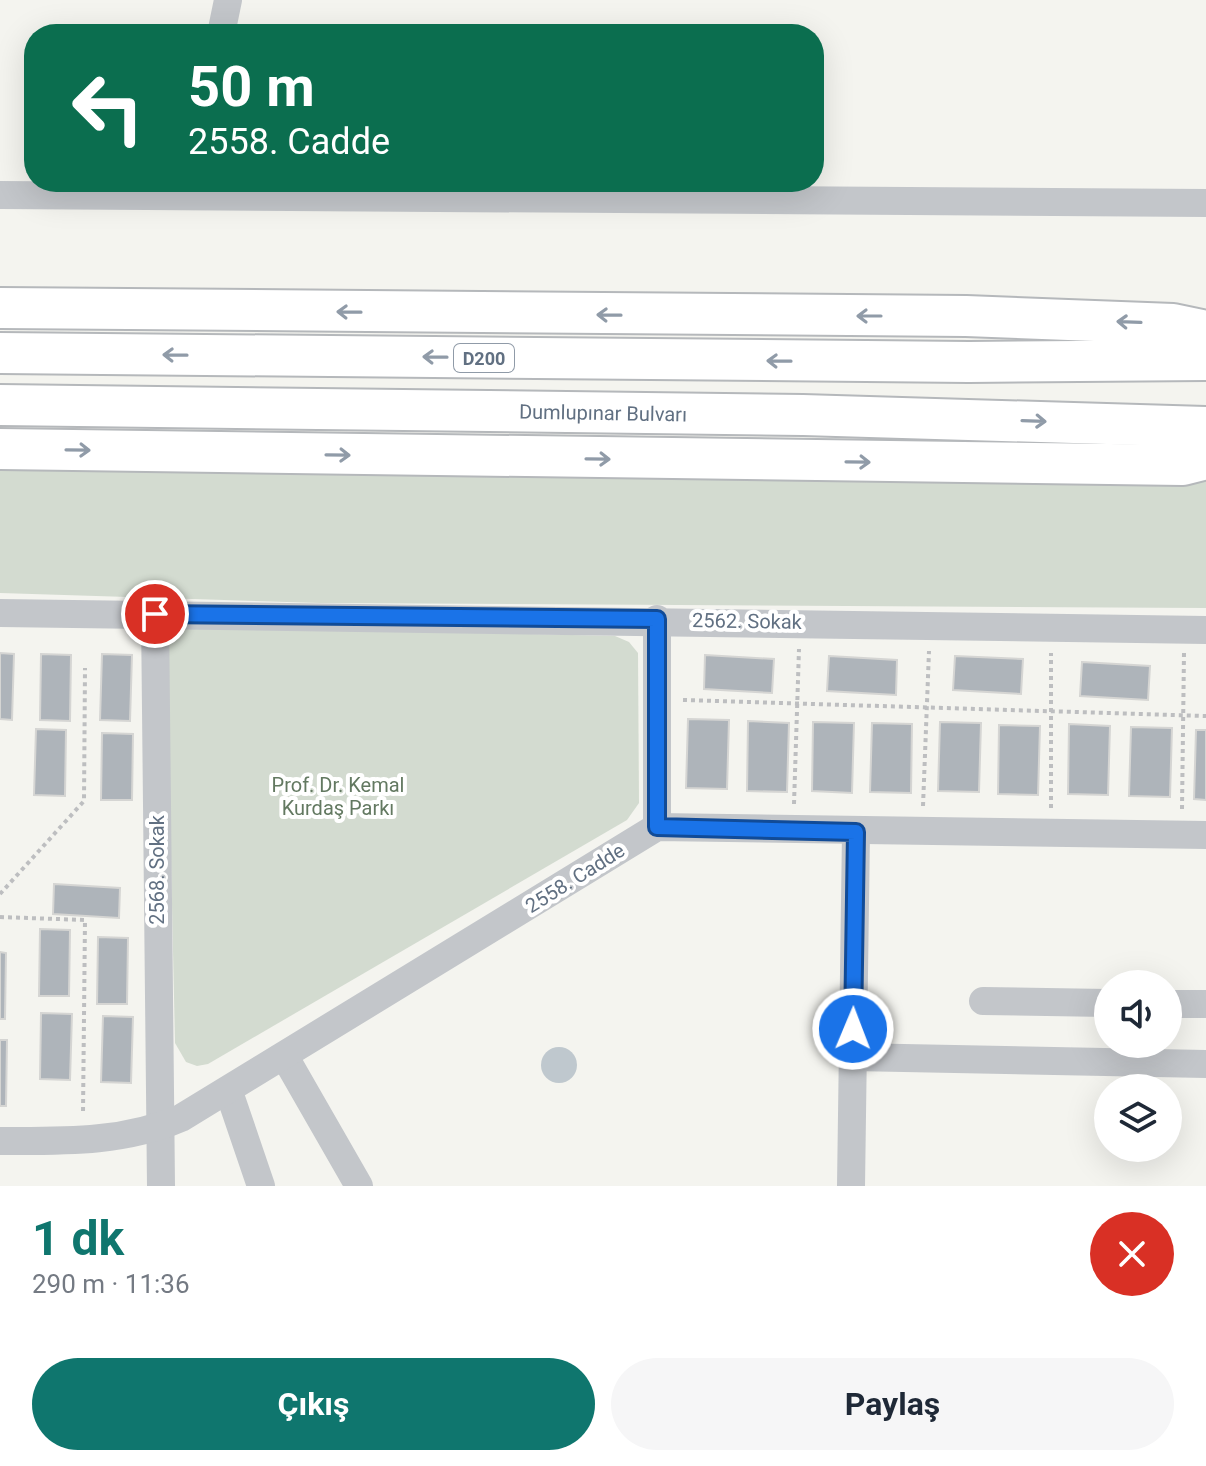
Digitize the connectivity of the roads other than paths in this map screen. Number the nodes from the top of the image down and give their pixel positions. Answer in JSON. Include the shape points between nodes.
{"nodes":[{"id":1,"x":228,"y":0,"type":"edge"},
{"id":2,"x":223,"y":24,"type":"edge"},
{"id":3,"x":112,"y":192,"type":"edge"},
{"id":4,"x":343,"y":192,"type":"edge"},
{"id":5,"x":0,"y":195,"type":"edge"},
{"id":6,"x":1206,"y":203,"type":"edge"},
{"id":7,"x":0,"y":308,"type":"edge"},
{"id":8,"x":1206,"y":331,"type":"edge"},
{"id":9,"x":0,"y":353,"type":"edge"},
{"id":10,"x":1206,"y":360,"type":"edge"},
{"id":11,"x":0,"y":405,"type":"edge"},
{"id":12,"x":1206,"y":427,"type":"edge"},
{"id":13,"x":0,"y":449,"type":"edge"},
{"id":14,"x":1206,"y":459,"type":"edge"},
{"id":15,"x":0,"y":613,"type":"edge"},
{"id":16,"x":155,"y":614,"type":"junction"},
{"id":17,"x":657,"y":619,"type":"junction"},
{"id":18,"x":1195,"y":630,"type":"edge"},
{"id":19,"x":657,"y":827,"type":"junction"},
{"id":20,"x":856,"y":832,"type":"junction"},
{"id":21,"x":1194,"y":835,"type":"edge"},
{"id":22,"x":983,"y":1001,"type":"dead end"},
{"id":23,"x":1094,"y":1003,"type":"edge"},
{"id":24,"x":1182,"y":1004,"type":"edge"},
{"id":25,"x":1206,"y":1004,"type":"edge"},
{"id":26,"x":285,"y":1057,"type":"junction"},
{"id":27,"x":853,"y":1057,"type":"junction"},
{"id":28,"x":1206,"y":1064,"type":"edge"},
{"id":29,"x":229,"y":1092,"type":"junction"},
{"id":30,"x":159,"y":1127,"type":"junction"},
{"id":31,"x":0,"y":1141,"type":"edge"},
{"id":32,"x":161,"y":1186,"type":"edge"},
{"id":33,"x":261,"y":1186,"type":"edge"},
{"id":34,"x":359,"y":1186,"type":"edge"},
{"id":35,"x":851,"y":1186,"type":"edge"}],
"edges":[{"from":1,"to":2,"type":"street"},
{"from":3,"to":5,"type":"street"},
{"from":4,"to":6,"type":"street"},
{"from":8,"to":7,"type":"highway","one_way":true,"via":[[1173,324],[966,316]]},
{"from":10,"to":9,"type":"highway","number":"D200","one_way":true},
{"from":11,"to":12,"type":"highway","name":"Dumlupınar Bulvarı","one_way":true,"via":[[957,418]]},
{"from":13,"to":14,"type":"highway","one_way":true,"via":[[1153,465]]},
{"from":15,"to":16,"type":"street","name":"2562. Sokak"},
{"from":16,"to":17,"type":"street","name":"2562. Sokak"},
{"from":16,"to":30,"type":"street","name":"2568. Sokak"},
{"from":17,"to":18,"type":"street","name":"2562. Sokak"},
{"from":17,"to":19,"type":"street"},
{"from":19,"to":20,"type":"street"},
{"from":19,"to":26,"type":"street","name":"2558. Cadde"},
{"from":20,"to":21,"type":"street"},
{"from":20,"to":27,"type":"street"},
{"from":22,"to":23,"type":"street"},
{"from":24,"to":25,"type":"street"},
{"from":26,"to":29,"type":"street","name":"2558. Cadde"},
{"from":26,"to":34,"type":"street"},
{"from":27,"to":28,"type":"street"},
{"from":27,"to":35,"type":"street"},
{"from":29,"to":30,"type":"street","name":"2558. Cadde"},
{"from":29,"to":33,"type":"street"},
{"from":30,"to":31,"type":"street","name":"2558. Cadde","via":[[83,1141]]},
{"from":30,"to":32,"type":"street","name":"2568. Sokak"}]}
